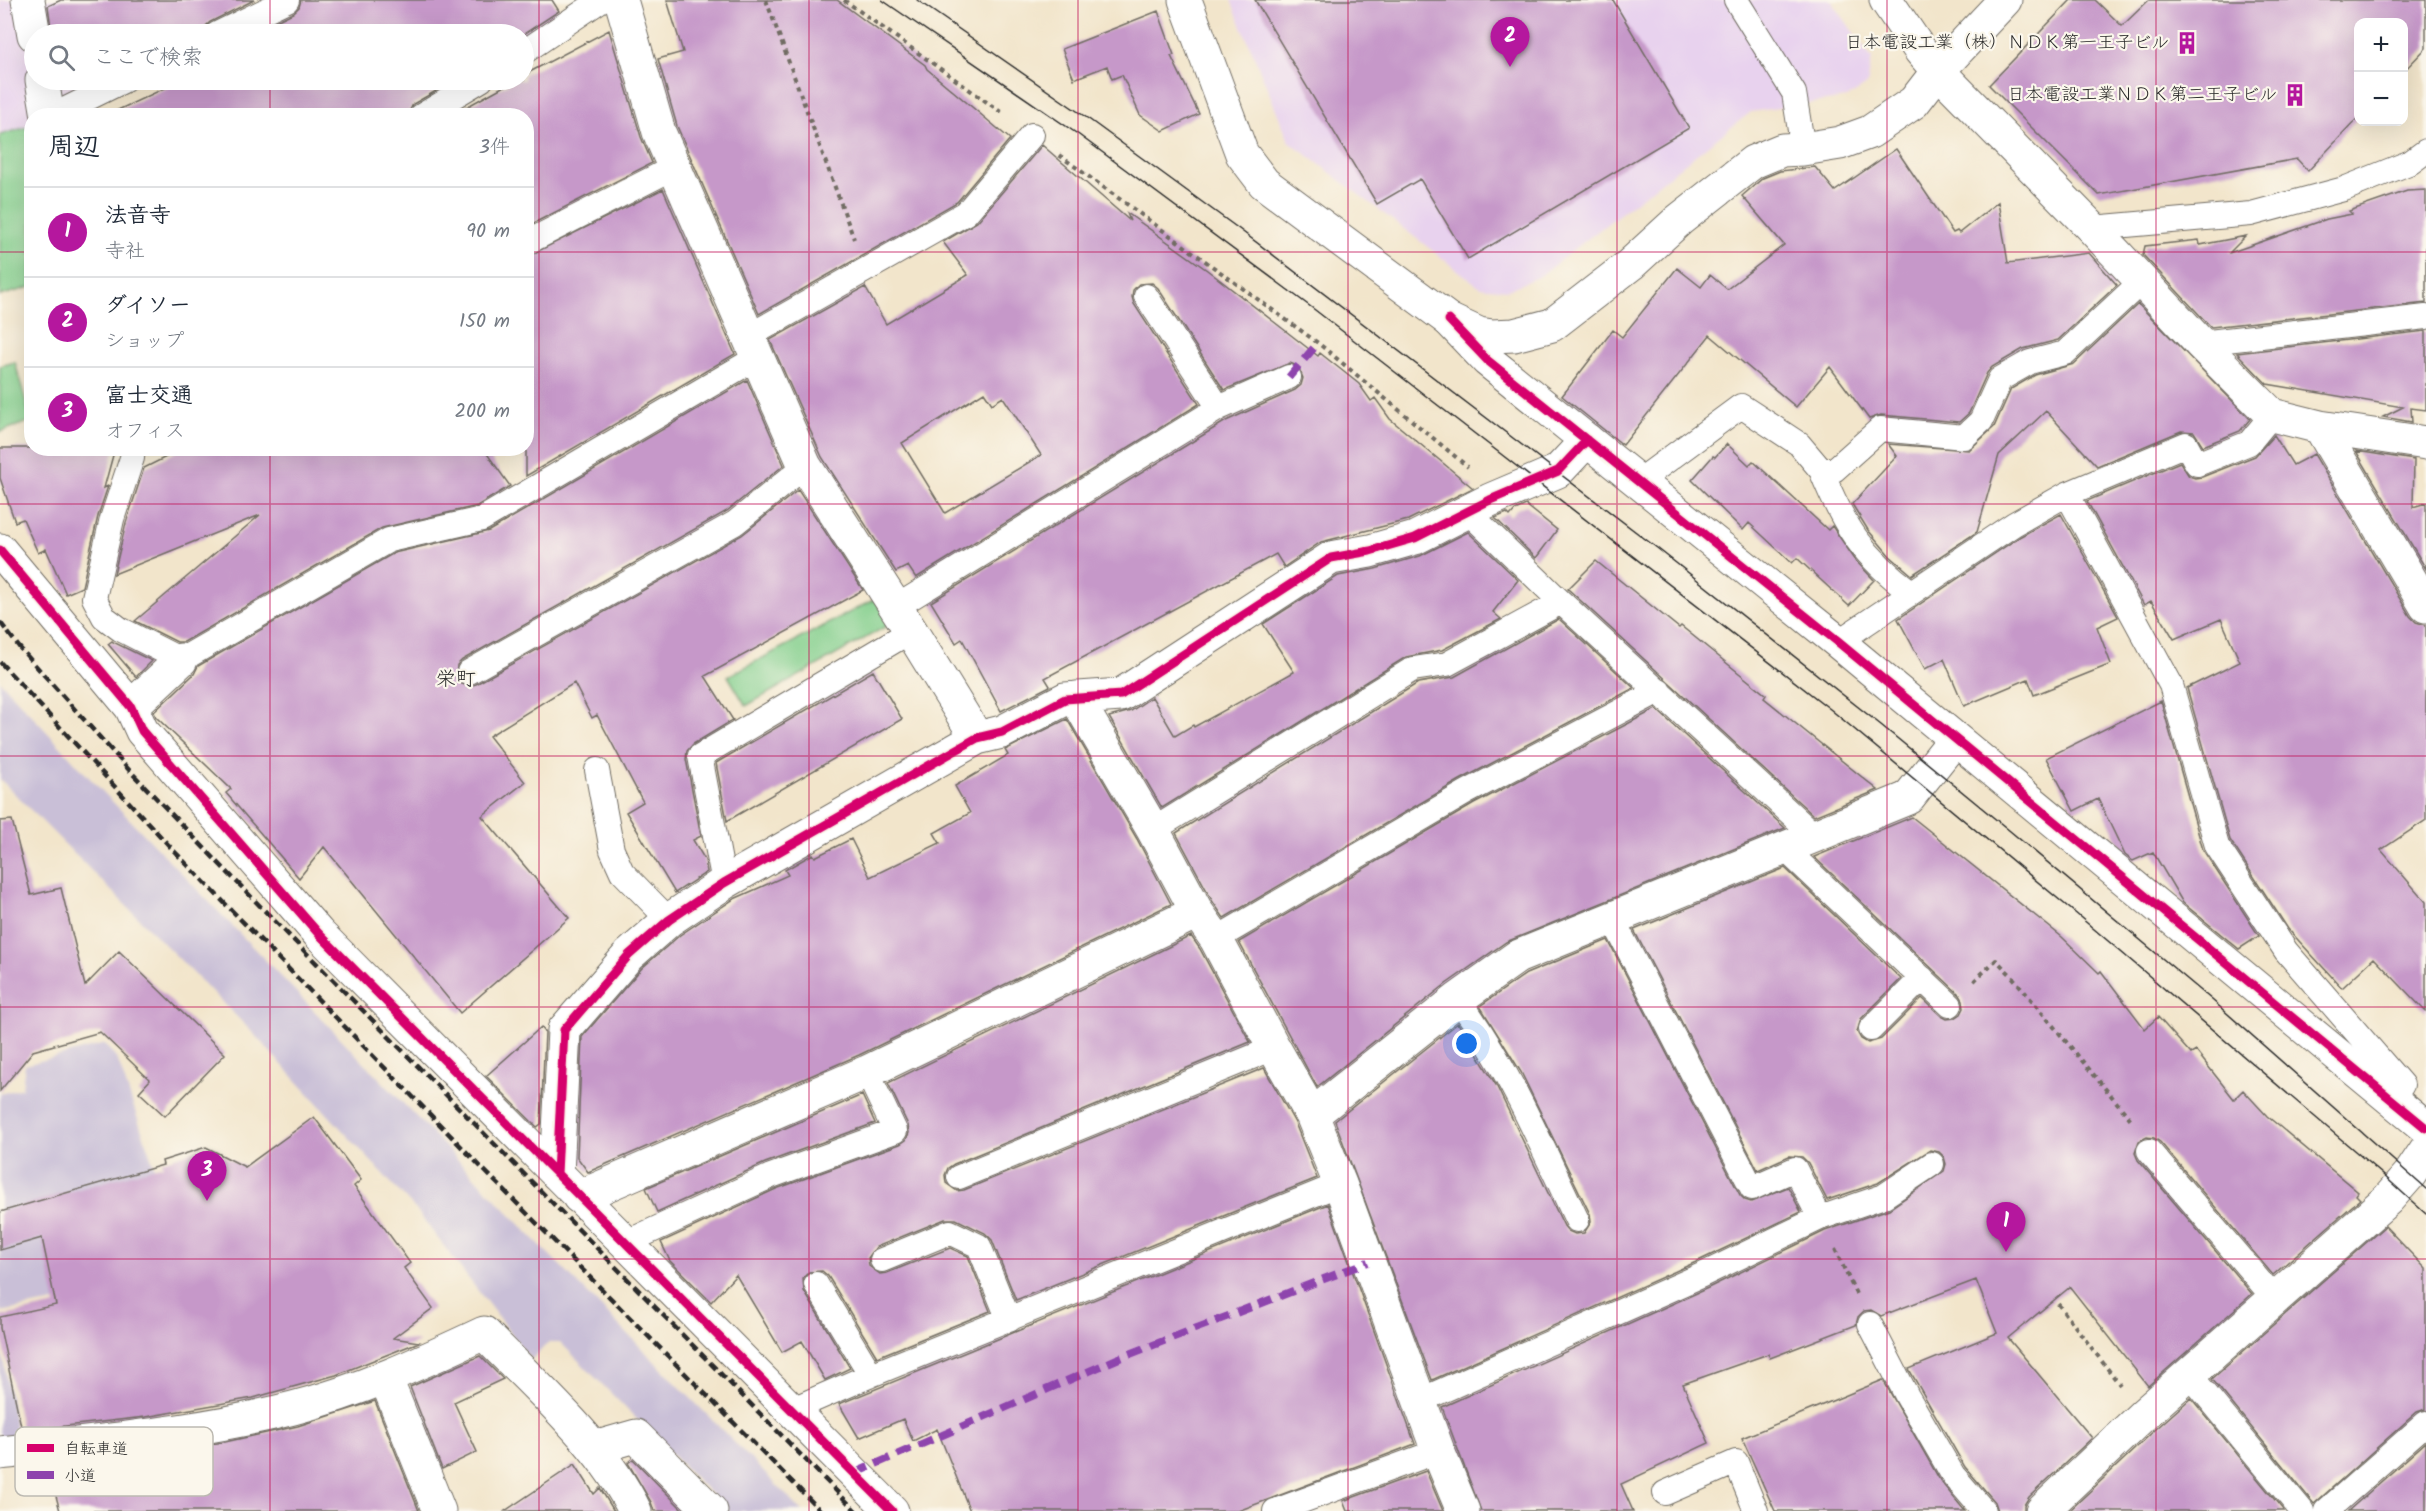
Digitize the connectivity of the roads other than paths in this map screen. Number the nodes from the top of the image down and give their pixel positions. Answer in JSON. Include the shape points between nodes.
{"nodes":[{"id":1,"x":28,"y":0,"type":"edge"},
{"id":2,"x":287,"y":0,"type":"edge"},
{"id":3,"x":601,"y":0,"type":"edge"},
{"id":4,"x":621,"y":0,"type":"edge"},
{"id":5,"x":1185,"y":0,"type":"edge"},
{"id":6,"x":1736,"y":0,"type":"edge"},
{"id":7,"x":1886,"y":0,"type":"edge"},
{"id":8,"x":2005,"y":0,"type":"edge"},
{"id":9,"x":32,"y":24,"type":"edge"},
{"id":10,"x":237,"y":24,"type":"edge"},
{"id":11,"x":534,"y":45,"type":"edge"},
{"id":12,"x":1938,"y":71,"type":"junction"},
{"id":13,"x":44,"y":90,"type":"edge"},
{"id":14,"x":104,"y":90,"type":"edge"},
{"id":15,"x":464,"y":90,"type":"edge"},
{"id":16,"x":48,"y":108,"type":"edge"},
{"id":17,"x":67,"y":108,"type":"edge"},
{"id":18,"x":434,"y":108,"type":"edge"},
{"id":19,"x":1032,"y":135,"type":"road end"},
{"id":20,"x":1803,"y":149,"type":"junction"},
{"id":21,"x":2426,"y":151,"type":"edge"},
{"id":22,"x":675,"y":167,"type":"junction"},
{"id":23,"x":2092,"y":228,"type":"junction"},
{"id":24,"x":534,"y":239,"type":"edge"},
{"id":25,"x":2142,"y":281,"type":"junction"},
{"id":26,"x":1146,"y":297,"type":"dead end"},
{"id":27,"x":2426,"y":317,"type":"edge"},
{"id":28,"x":1449,"y":320,"type":"junction"},
{"id":29,"x":2199,"y":343,"type":"junction"},
{"id":30,"x":753,"y":347,"type":"junction"},
{"id":31,"x":1289,"y":377,"type":"dead end"},
{"id":32,"x":1219,"y":408,"type":"junction"},
{"id":33,"x":2272,"y":415,"type":"junction"},
{"id":34,"x":2320,"y":427,"type":"junction"},
{"id":35,"x":1587,"y":440,"type":"junction"},
{"id":36,"x":2426,"y":443,"type":"edge"},
{"id":37,"x":132,"y":456,"type":"edge"},
{"id":38,"x":805,"y":466,"type":"junction"},
{"id":39,"x":1821,"y":470,"type":"junction"},
{"id":40,"x":1638,"y":482,"type":"junction"},
{"id":41,"x":2067,"y":494,"type":"junction"},
{"id":42,"x":1479,"y":506,"type":"junction"},
{"id":43,"x":0,"y":550,"type":"edge"},
{"id":44,"x":1911,"y":592,"type":"junction"},
{"id":45,"x":1561,"y":602,"type":"junction"},
{"id":46,"x":2426,"y":606,"type":"edge"},
{"id":47,"x":904,"y":619,"type":"junction"},
{"id":48,"x":1838,"y":642,"type":"junction"},
{"id":49,"x":181,"y":660,"type":"junction"},
{"id":50,"x":469,"y":672,"type":"dead end"},
{"id":51,"x":1659,"y":691,"type":"junction"},
{"id":52,"x":1076,"y":698,"type":"junction"},
{"id":53,"x":131,"y":707,"type":"junction"},
{"id":54,"x":977,"y":738,"type":"junction"},
{"id":55,"x":1955,"y":739,"type":"junction"},
{"id":56,"x":597,"y":770,"type":"dead end"},
{"id":57,"x":1153,"y":830,"type":"junction"},
{"id":58,"x":1814,"y":835,"type":"junction"},
{"id":59,"x":1784,"y":848,"type":"junction"},
{"id":60,"x":724,"y":883,"type":"junction"},
{"id":61,"x":1197,"y":912,"type":"junction"},
{"id":62,"x":1612,"y":918,"type":"junction"},
{"id":63,"x":669,"y":920,"type":"junction"},
{"id":64,"x":1216,"y":939,"type":"junction"},
{"id":65,"x":1922,"y":978,"type":"junction"},
{"id":66,"x":1458,"y":999,"type":"junction"},
{"id":67,"x":1950,"y":1005,"type":"road end"},
{"id":68,"x":1871,"y":1029,"type":"dead end"},
{"id":69,"x":1274,"y":1048,"type":"junction"},
{"id":70,"x":867,"y":1072,"type":"junction"},
{"id":71,"x":2391,"y":1099,"type":"junction"},
{"id":72,"x":1312,"y":1115,"type":"junction"},
{"id":73,"x":2426,"y":1128,"type":"edge"},
{"id":74,"x":2426,"y":1150,"type":"edge"},
{"id":75,"x":2149,"y":1152,"type":"road end"},
{"id":76,"x":1932,"y":1164,"type":"dead end"},
{"id":77,"x":959,"y":1177,"type":"dead end"},
{"id":78,"x":1340,"y":1184,"type":"junction"},
{"id":79,"x":568,"y":1186,"type":"junction"},
{"id":80,"x":1820,"y":1218,"type":"junction"},
{"id":81,"x":1577,"y":1220,"type":"dead end"},
{"id":82,"x":625,"y":1243,"type":"junction"},
{"id":83,"x":882,"y":1260,"type":"dead end"},
{"id":84,"x":816,"y":1284,"type":"dead end"},
{"id":85,"x":2274,"y":1298,"type":"junction"},
{"id":86,"x":1009,"y":1320,"type":"junction"},
{"id":87,"x":1870,"y":1324,"type":"road end"},
{"id":88,"x":870,"y":1375,"type":"junction"},
{"id":89,"x":2190,"y":1375,"type":"junction"},
{"id":90,"x":387,"y":1379,"type":"junction"},
{"id":91,"x":1419,"y":1401,"type":"junction"},
{"id":92,"x":793,"y":1409,"type":"junction"},
{"id":93,"x":2426,"y":1424,"type":"edge"},
{"id":94,"x":200,"y":1427,"type":"edge"},
{"id":95,"x":594,"y":1448,"type":"junction"},
{"id":96,"x":1438,"y":1450,"type":"junction"},
{"id":97,"x":15,"y":1451,"type":"edge"},
{"id":98,"x":0,"y":1453,"type":"edge"},
{"id":99,"x":1665,"y":1493,"type":"dead end"},
{"id":100,"x":440,"y":1511,"type":"edge"},
{"id":101,"x":635,"y":1511,"type":"edge"},
{"id":102,"x":711,"y":1511,"type":"edge"},
{"id":103,"x":892,"y":1511,"type":"edge"},
{"id":104,"x":1275,"y":1511,"type":"edge"},
{"id":105,"x":1463,"y":1511,"type":"edge"},
{"id":106,"x":1756,"y":1511,"type":"edge"},
{"id":107,"x":1984,"y":1511,"type":"edge"},
{"id":108,"x":2042,"y":1511,"type":"edge"},
{"id":109,"x":2302,"y":1511,"type":"edge"},
{"id":110,"x":2326,"y":1511,"type":"edge"}],
"edges":[{"from":1,"to":9,"type":"street"},
{"from":2,"to":10,"type":"lane"},
{"from":3,"to":11,"type":"lane"},
{"from":4,"to":22,"type":"street","via":[[659,132]]},
{"from":5,"to":28,"type":"street","via":[[1251,169],[1264,183]]},
{"from":6,"to":20,"type":"lane","via":[[1794,93]]},
{"from":7,"to":12,"type":"street"},
{"from":8,"to":12,"type":"street"},
{"from":12,"to":20,"type":"street","via":[[1914,102],[1870,132],[1840,143]]},
{"from":12,"to":23,"type":"street"},
{"from":13,"to":16,"type":"street"},
{"from":14,"to":17,"type":"lane"},
{"from":15,"to":18,"type":"lane"},
{"from":19,"to":30,"type":"lane","via":[[966,213],[865,269]]},
{"from":20,"to":28,"type":"street","via":[[1782,150],[1753,162],[1551,325],[1514,336],[1492,336]]},
{"from":21,"to":23,"type":"lane","via":[[2411,162],[2344,189],[2251,214]]},
{"from":22,"to":24,"type":"lane"},
{"from":22,"to":30,"type":"street"},
{"from":23,"to":25,"type":"street"},
{"from":25,"to":29,"type":"street"},
{"from":25,"to":39,"type":"lane","via":[[2065,353],[2030,362],[2000,379],[1981,421],[1964,437],[1880,429],[1833,470]]},
{"from":26,"to":32,"type":"lane"},
{"from":27,"to":29,"type":"lane"},
{"from":28,"to":35,"type":"street","via":[[1487,360]]},
{"from":29,"to":33,"type":"street"},
{"from":30,"to":38,"type":"street"},
{"from":30,"to":49,"type":"lane","via":[[482,519],[389,540]]},
{"from":31,"to":32,"type":"lane"},
{"from":32,"to":47,"type":"lane"},
{"from":33,"to":34,"type":"street"},
{"from":33,"to":41,"type":"lane","via":[[2249,442],[2197,464],[2186,444]]},
{"from":34,"to":36,"type":"street"},
{"from":34,"to":46,"type":"street"},
{"from":35,"to":40,"type":"street"},
{"from":35,"to":42,"type":"street","via":[[1558,471]]},
{"from":37,"to":49,"type":"lane","via":[[112,519],[94,598],[104,617],[120,629]]},
{"from":38,"to":47,"type":"street"},
{"from":38,"to":50,"type":"lane","via":[[735,523]]},
{"from":39,"to":40,"type":"lane","via":[[1799,444],[1741,406]]},
{"from":39,"to":44,"type":"lane","via":[[1836,508],[1858,542],[1886,574]]},
{"from":40,"to":48,"type":"street"},
{"from":41,"to":44,"type":"lane","via":[[2013,524]]},
{"from":41,"to":71,"type":"lane","via":[[2172,685],[2217,846],[2286,951],[2402,1085]]},
{"from":42,"to":45,"type":"lane"},
{"from":42,"to":52,"type":"street","via":[[1415,537],[1370,552],[1331,558],[1121,695]]},
{"from":43,"to":53,"type":"street"},
{"from":44,"to":48,"type":"lane"},
{"from":45,"to":51,"type":"lane"},
{"from":45,"to":57,"type":"lane","via":[[1446,664],[1413,669]]},
{"from":47,"to":54,"type":"street"},
{"from":47,"to":60,"type":"lane","via":[[700,756]]},
{"from":48,"to":55,"type":"street"},
{"from":49,"to":53,"type":"street"},
{"from":51,"to":58,"type":"lane"},
{"from":51,"to":64,"type":"lane","via":[[1467,792]]},
{"from":52,"to":54,"type":"street","via":[[1065,699],[1002,732]]},
{"from":52,"to":57,"type":"street"},
{"from":53,"to":79,"type":"street","via":[[142,731],[319,934]]},
{"from":54,"to":60,"type":"street"},
{"from":55,"to":58,"type":"street","via":[[1908,798]]},
{"from":55,"to":71,"type":"street"},
{"from":56,"to":63,"type":"lane","via":[[612,850],[622,872]]},
{"from":57,"to":61,"type":"street"},
{"from":58,"to":59,"type":"street"},
{"from":59,"to":62,"type":"street"},
{"from":59,"to":65,"type":"lane"},
{"from":60,"to":63,"type":"street"},
{"from":61,"to":64,"type":"street"},
{"from":61,"to":70,"type":"street"},
{"from":62,"to":66,"type":"street","via":[[1517,957]]},
{"from":62,"to":80,"type":"lane","via":[[1752,1188],[1795,1169]]},
{"from":63,"to":79,"type":"street","via":[[629,954],[564,1029]]},
{"from":64,"to":69,"type":"street"},
{"from":65,"to":67,"type":"lane"},
{"from":65,"to":68,"type":"lane"},
{"from":66,"to":72,"type":"street"},
{"from":66,"to":81,"type":"lane","via":[[1518,1097]]},
{"from":69,"to":72,"type":"street"},
{"from":69,"to":77,"type":"lane"},
{"from":70,"to":79,"type":"street"},
{"from":70,"to":82,"type":"lane","via":[[895,1131],[771,1176]]},
{"from":71,"to":73,"type":"street"},
{"from":72,"to":78,"type":"street"},
{"from":74,"to":85,"type":"street","via":[[2388,1199]]},
{"from":75,"to":85,"type":"lane"},
{"from":76,"to":80,"type":"lane","via":[[1884,1196]]},
{"from":78,"to":86,"type":"lane"},
{"from":78,"to":91,"type":"street"},
{"from":79,"to":82,"type":"street"},
{"from":80,"to":91,"type":"lane"},
{"from":82,"to":92,"type":"street"},
{"from":83,"to":86,"type":"lane","via":[[950,1232],[979,1246]]},
{"from":84,"to":88,"type":"lane"},
{"from":85,"to":89,"type":"street"},
{"from":86,"to":88,"type":"lane"},
{"from":87,"to":107,"type":"lane","via":[[1953,1475]]},
{"from":88,"to":92,"type":"lane"},
{"from":89,"to":108,"type":"street"},
{"from":89,"to":109,"type":"lane"},
{"from":90,"to":94,"type":"street","via":[[293,1408]]},
{"from":90,"to":95,"type":"street","via":[[484,1333]]},
{"from":90,"to":100,"type":"street"},
{"from":91,"to":96,"type":"street"},
{"from":92,"to":103,"type":"street"},
{"from":93,"to":110,"type":"lane"},
{"from":95,"to":101,"type":"street","via":[[627,1493]]},
{"from":95,"to":102,"type":"street","via":[[636,1436]]},
{"from":96,"to":104,"type":"lane"},
{"from":96,"to":105,"type":"street"},
{"from":97,"to":98,"type":"street"},
{"from":99,"to":106,"type":"lane","via":[[1736,1462]]}]}
